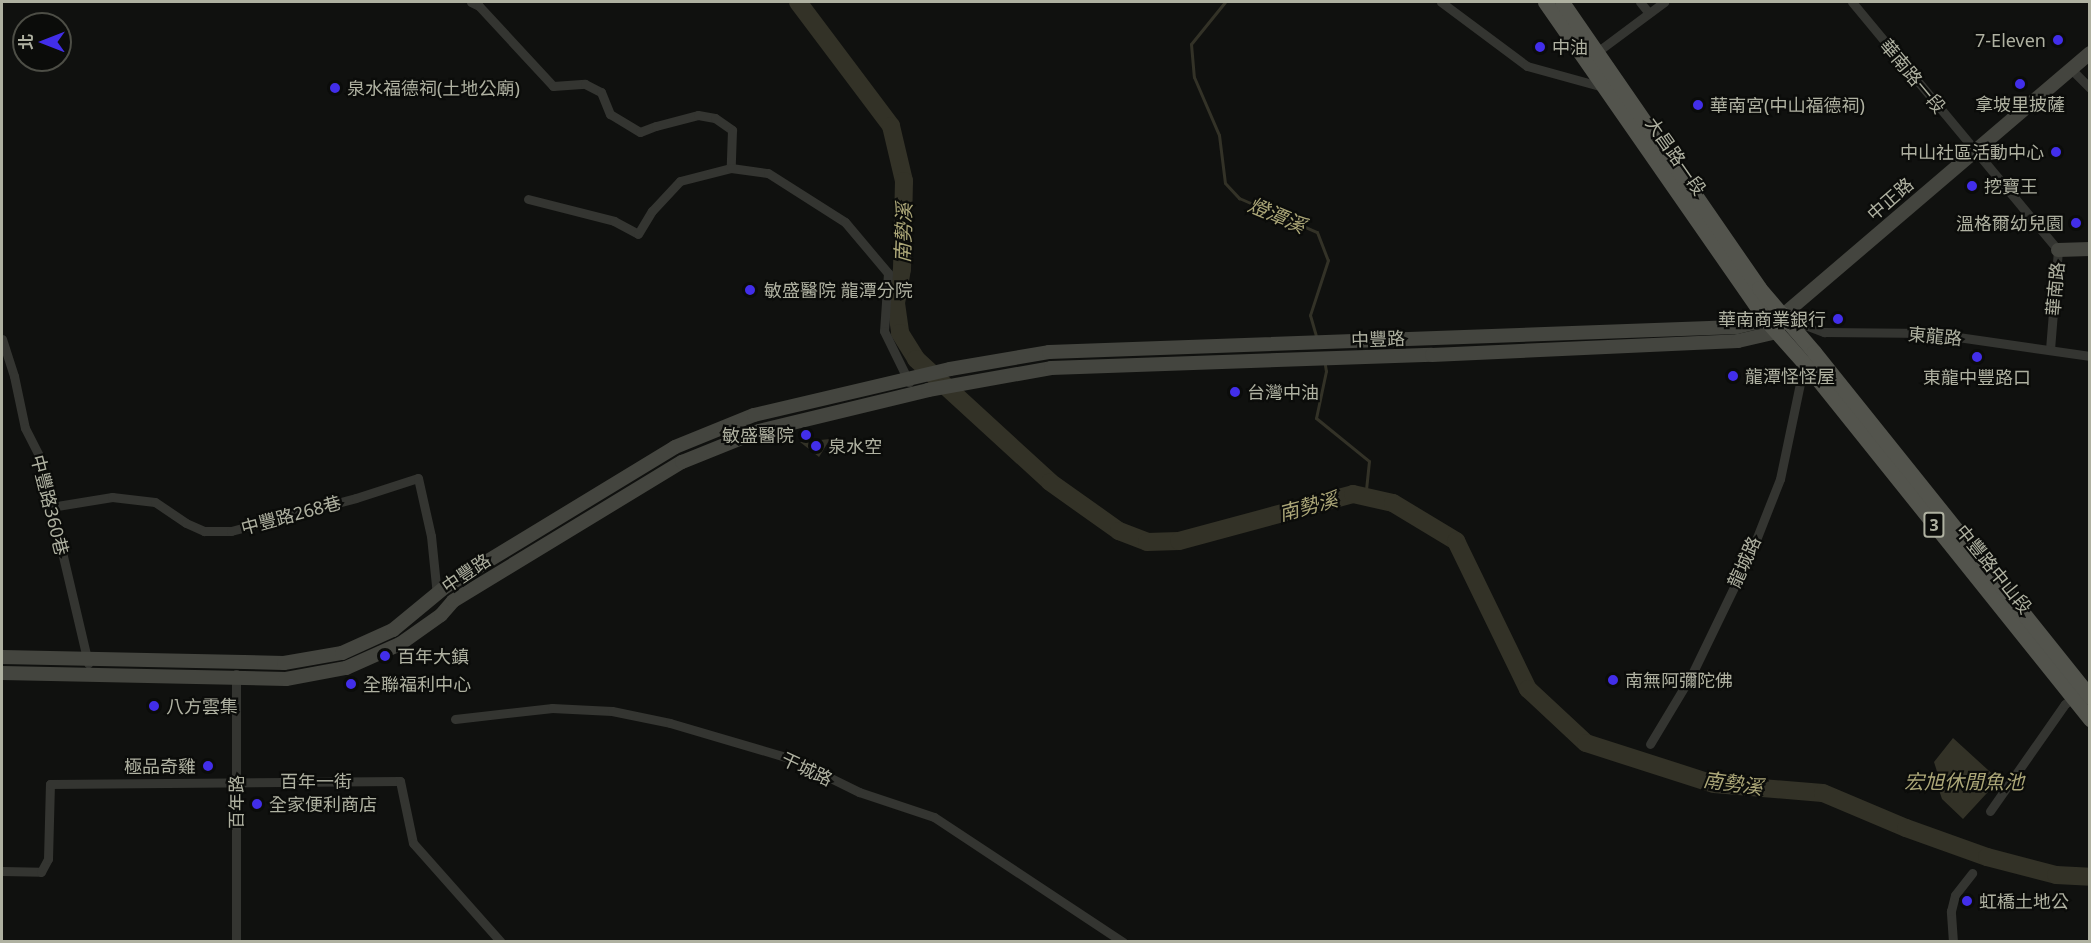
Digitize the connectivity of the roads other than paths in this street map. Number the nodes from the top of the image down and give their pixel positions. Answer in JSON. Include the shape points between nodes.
{"nodes":[{"id":1,"x":471,"y":2,"type":"edge"},
{"id":2,"x":1441,"y":2,"type":"edge"},
{"id":3,"x":1545,"y":2,"type":"edge"},
{"id":4,"x":1562,"y":2,"type":"edge"},
{"id":5,"x":1640,"y":2,"type":"edge"},
{"id":6,"x":1664,"y":2,"type":"edge"},
{"id":7,"x":1852,"y":2,"type":"edge"},
{"id":8,"x":1649,"y":13,"type":"junction"},
{"id":9,"x":1597,"y":52,"type":"junction"},
{"id":10,"x":2090,"y":52,"type":"edge"},
{"id":11,"x":2071,"y":69,"type":"junction"},
{"id":12,"x":1605,"y":88,"type":"junction"},
{"id":13,"x":2090,"y":88,"type":"edge"},
{"id":14,"x":1975,"y":150,"type":"junction"},
{"id":15,"x":731,"y":168,"type":"junction"},
{"id":16,"x":528,"y":199,"type":"dead end"},
{"id":17,"x":2090,"y":249,"type":"edge"},
{"id":18,"x":2058,"y":250,"type":"junction"},
{"id":19,"x":1782,"y":316,"type":"junction"},
{"id":20,"x":1765,"y":319,"type":"junction"},
{"id":21,"x":1778,"y":332,"type":"junction"},
{"id":22,"x":2,"y":339,"type":"edge"},
{"id":23,"x":1235,"y":345,"type":"junction"},
{"id":24,"x":2050,"y":350,"type":"junction"},
{"id":25,"x":2090,"y":356,"type":"edge"},
{"id":26,"x":1236,"y":362,"type":"junction"},
{"id":27,"x":1812,"y":372,"type":"junction"},
{"id":28,"x":913,"y":377,"type":"junction"},
{"id":29,"x":912,"y":393,"type":"junction"},
{"id":30,"x":51,"y":507,"type":"junction"},
{"id":31,"x":437,"y":595,"type":"junction"},
{"id":32,"x":2,"y":657,"type":"edge"},
{"id":33,"x":88,"y":659,"type":"junction"},
{"id":34,"x":236,"y":662,"type":"junction"},
{"id":35,"x":2,"y":673,"type":"edge"},
{"id":36,"x":89,"y":675,"type":"junction"},
{"id":37,"x":236,"y":678,"type":"junction"},
{"id":38,"x":2090,"y":697,"type":"edge"},
{"id":39,"x":2073,"y":698,"type":"junction"},
{"id":40,"x":455,"y":719,"type":"dead end"},
{"id":41,"x":2090,"y":719,"type":"edge"},
{"id":42,"x":1650,"y":744,"type":"dead end"},
{"id":43,"x":236,"y":782,"type":"junction"},
{"id":44,"x":1990,"y":812,"type":"dead end"},
{"id":45,"x":2,"y":871,"type":"edge"},
{"id":46,"x":1972,"y":873,"type":"dead end"},
{"id":47,"x":236,"y":942,"type":"edge"},
{"id":48,"x":501,"y":942,"type":"edge"},
{"id":49,"x":1123,"y":942,"type":"edge"},
{"id":50,"x":1953,"y":942,"type":"edge"}],
"edges":[{"from":1,"to":15,"type":"street","via":[[553,87],[585,84],[601,92],[610,114],[640,132],[698,115],[715,118],[732,130]]},
{"from":2,"to":12,"type":"street","via":[[1527,66]]},
{"from":3,"to":12,"type":"main road","name":"大昌路一段","number":"3"},
{"from":4,"to":9,"type":"main road","name":"大昌路一段","number":"3"},
{"from":5,"to":8,"type":"street"},
{"from":6,"to":8,"type":"street"},
{"from":7,"to":14,"type":"street","name":"華南路一段"},
{"from":8,"to":9,"type":"street"},
{"from":9,"to":19,"type":"main road","name":"大昌路一段","number":"3","via":[[1758,288]]},
{"from":10,"to":11,"type":"main road","name":"中正路"},
{"from":11,"to":13,"type":"street"},
{"from":11,"to":14,"type":"main road","name":"中正路"},
{"from":12,"to":20,"type":"main road","name":"大昌路一段","number":"3"},
{"from":14,"to":18,"type":"street","name":"華南路"},
{"from":14,"to":19,"type":"main road","name":"中正路"},
{"from":15,"to":16,"type":"street","via":[[680,181],[652,211],[638,234],[614,221]]},
{"from":15,"to":28,"type":"street","via":[[768,173],[845,222],[888,273],[884,332]]},
{"from":17,"to":18,"type":"main road"},
{"from":18,"to":24,"type":"street","name":"華南路"},
{"from":19,"to":20,"type":"main road"},
{"from":19,"to":21,"type":"main road"},
{"from":19,"to":24,"type":"street","name":"東龍路","via":[[1824,332],[1930,333]]},
{"from":19,"to":38,"type":"main road","name":"中豐路中山段","number":"3"},
{"from":20,"to":21,"type":"main road","name":"大昌路一段","number":"3"},
{"from":20,"to":23,"type":"main road","name":"中豐路","via":[[1737,327]]},
{"from":21,"to":26,"type":"main road","name":"中豐路","via":[[1738,341]]},
{"from":21,"to":27,"type":"main road","name":"中豐路中山段","number":"3"},
{"from":22,"to":30,"type":"street","name":"中豐路360巷"},
{"from":23,"to":26,"type":"main road"},
{"from":23,"to":28,"type":"main road","name":"中豐路","via":[[1049,352]]},
{"from":24,"to":25,"type":"street","name":"東龍路"},
{"from":26,"to":29,"type":"main road","name":"中豐路","via":[[1051,368]]},
{"from":27,"to":39,"type":"main road","name":"中豐路中山段","number":"3"},
{"from":27,"to":42,"type":"street","name":"龍城路","via":[[1800,383],[1780,479],[1752,550],[1692,674]]},
{"from":28,"to":29,"type":"street"},
{"from":28,"to":31,"type":"main road","name":"中豐路","via":[[754,415],[675,447]]},
{"from":29,"to":37,"type":"main road","name":"中豐路","via":[[759,431],[682,462],[453,600],[441,615],[400,644],[346,668],[286,679]]},
{"from":30,"to":31,"type":"street","name":"中豐路268巷","via":[[112,497],[155,502],[204,531],[231,531],[418,478],[431,536]]},
{"from":30,"to":33,"type":"street","name":"中豐路360巷"},
{"from":31,"to":34,"type":"main road","name":"中豐路","via":[[393,630],[342,653],[284,663]]},
{"from":32,"to":33,"type":"main road","name":"中豐路"},
{"from":33,"to":34,"type":"main road","name":"中豐路"},
{"from":33,"to":36,"type":"street","name":"中豐路360巷"},
{"from":34,"to":37,"type":"street","name":"百年路"},
{"from":35,"to":36,"type":"main road","name":"中豐路"},
{"from":36,"to":37,"type":"main road","name":"中豐路"},
{"from":37,"to":43,"type":"street","name":"百年路"},
{"from":39,"to":41,"type":"main road","name":"中豐路中山段","number":"3"},
{"from":39,"to":44,"type":"street"},
{"from":40,"to":49,"type":"street","name":"干城路","via":[[552,708],[612,711],[670,723],[792,759],[859,792],[934,817]]},
{"from":43,"to":45,"type":"street","name":"百年一街","via":[[50,784],[48,859],[41,872]]},
{"from":43,"to":47,"type":"street","name":"百年路"},
{"from":43,"to":48,"type":"street","name":"百年一街","via":[[400,781],[413,843]]},
{"from":46,"to":50,"type":"street","via":[[1953,903]]}]}
